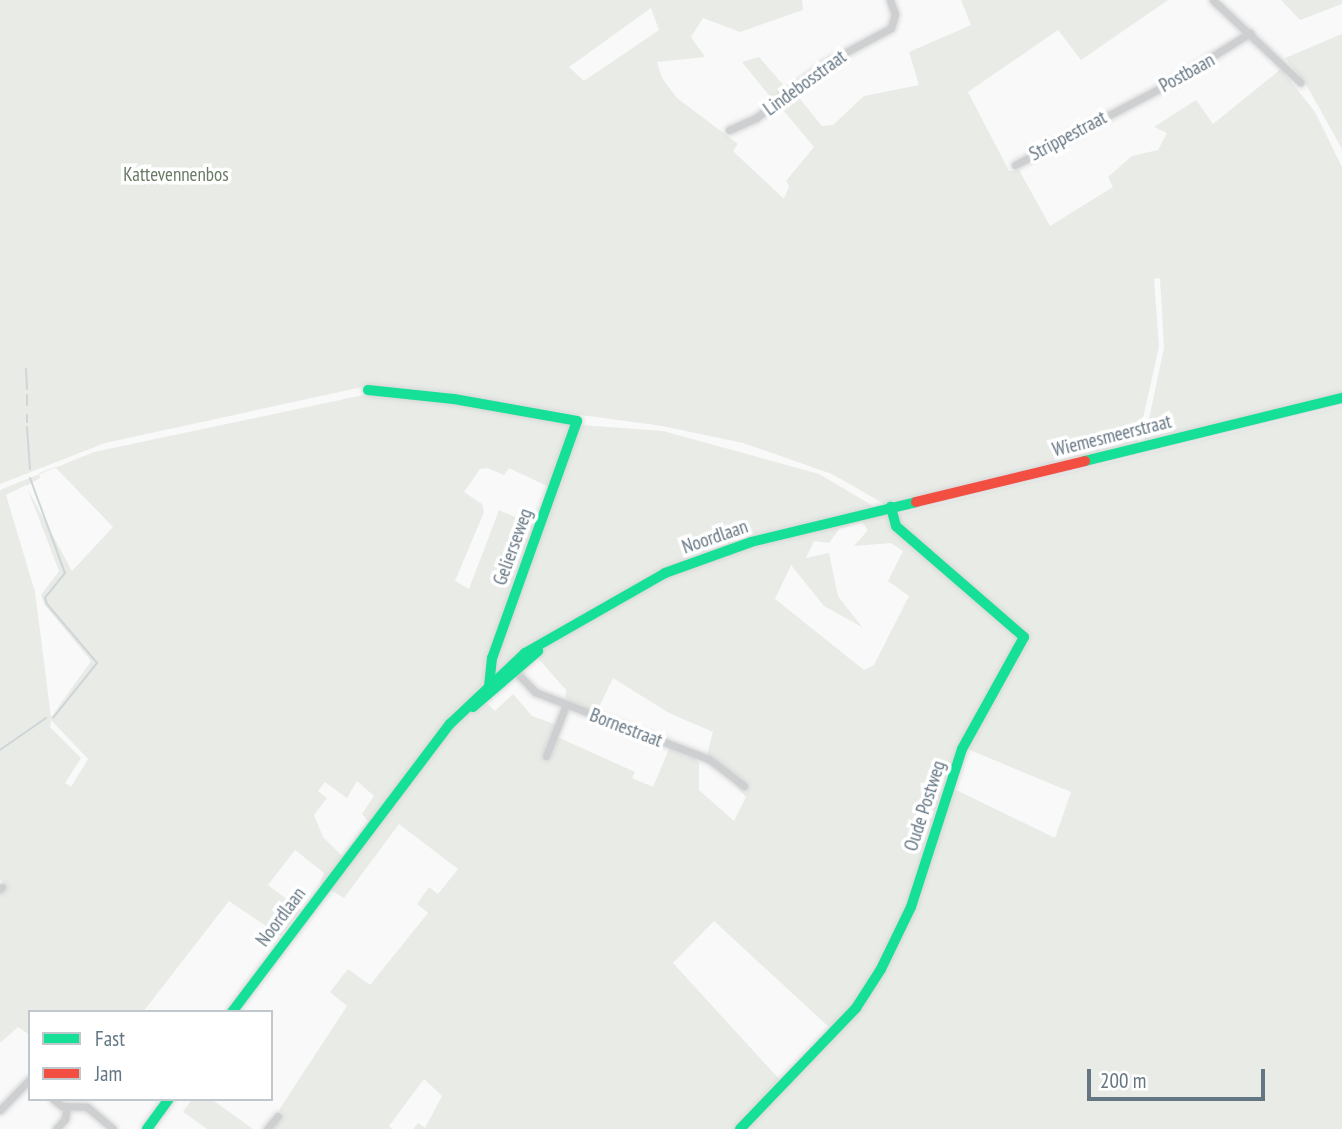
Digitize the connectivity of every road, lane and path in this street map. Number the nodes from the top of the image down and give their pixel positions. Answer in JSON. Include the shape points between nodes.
{"nodes":[{"id":1,"x":890,"y":0,"type":"edge"},
{"id":2,"x":1213,"y":0,"type":"edge"},
{"id":3,"x":1250,"y":33,"type":"junction"},
{"id":4,"x":1300,"y":82,"type":"dead end"},
{"id":5,"x":1120,"y":108,"type":"joint"},
{"id":6,"x":729,"y":130,"type":"dead end"},
{"id":7,"x":1016,"y":164,"type":"dead end"},
{"id":8,"x":368,"y":390,"type":"dead end"},
{"id":9,"x":1342,"y":398,"type":"edge"},
{"id":10,"x":891,"y":507,"type":"junction"},
{"id":11,"x":513,"y":670,"type":"junction"},
{"id":12,"x":489,"y":685,"type":"junction"},
{"id":13,"x":566,"y":705,"type":"junction"},
{"id":14,"x":435,"y":743,"type":"junction"},
{"id":15,"x":546,"y":756,"type":"dead end"},
{"id":16,"x":744,"y":786,"type":"dead end"},
{"id":17,"x":234,"y":1010,"type":"edge"},
{"id":18,"x":28,"y":1082,"type":"edge"},
{"id":19,"x":57,"y":1101,"type":"edge"},
{"id":20,"x":169,"y":1101,"type":"edge"},
{"id":21,"x":170,"y":1101,"type":"edge"},
{"id":22,"x":67,"y":1106,"type":"junction"},
{"id":23,"x":0,"y":1110,"type":"edge"},
{"id":24,"x":278,"y":1116,"type":"dead end"},
{"id":25,"x":56,"y":1129,"type":"edge"},
{"id":26,"x":113,"y":1129,"type":"edge"},
{"id":27,"x":147,"y":1129,"type":"edge"},
{"id":28,"x":154,"y":1129,"type":"edge"},
{"id":29,"x":267,"y":1129,"type":"edge"},
{"id":30,"x":740,"y":1129,"type":"edge"}],
"edges":[{"from":1,"to":6,"type":"street","name":"Lindebosstraat","via":[[895,14],[891,28],[826,63],[756,118]]},
{"from":2,"to":3,"type":"street"},
{"from":3,"to":4,"type":"street"},
{"from":3,"to":5,"type":"street","name":"Postbaan"},
{"from":5,"to":7,"type":"street","name":"Strippestraat"},
{"from":8,"to":12,"type":"main road","name":"Gelierseweg","via":[[454,399],[577,421],[492,658]]},
{"from":9,"to":10,"type":"main road","name":"Wiemesmeerstraat"},
{"from":10,"to":11,"type":"main road","name":"Noordlaan","via":[[695,561],[631,589],[562,629]]},
{"from":10,"to":30,"type":"main road","name":"Oude Postweg","via":[[896,526],[1024,637],[962,749],[911,907],[881,969],[856,1008]]},
{"from":11,"to":12,"type":"main road","name":"Noordlaan"},
{"from":11,"to":13,"type":"street","name":"Bornestraat","via":[[535,692]]},
{"from":11,"to":14,"type":"main road","name":"Noordlaan"},
{"from":12,"to":14,"type":"main road","name":"Noordlaan"},
{"from":13,"to":15,"type":"street"},
{"from":13,"to":16,"type":"street","name":"Bornestraat","via":[[709,759]]},
{"from":14,"to":17,"type":"main road","name":"Noordlaan"},
{"from":18,"to":23,"type":"street"},
{"from":19,"to":22,"type":"street"},
{"from":20,"to":27,"type":"main road"},
{"from":21,"to":28,"type":"main road"},
{"from":22,"to":25,"type":"street","via":[[65,1119]]},
{"from":22,"to":26,"type":"street","via":[[87,1107]]},
{"from":24,"to":29,"type":"street"}]}
